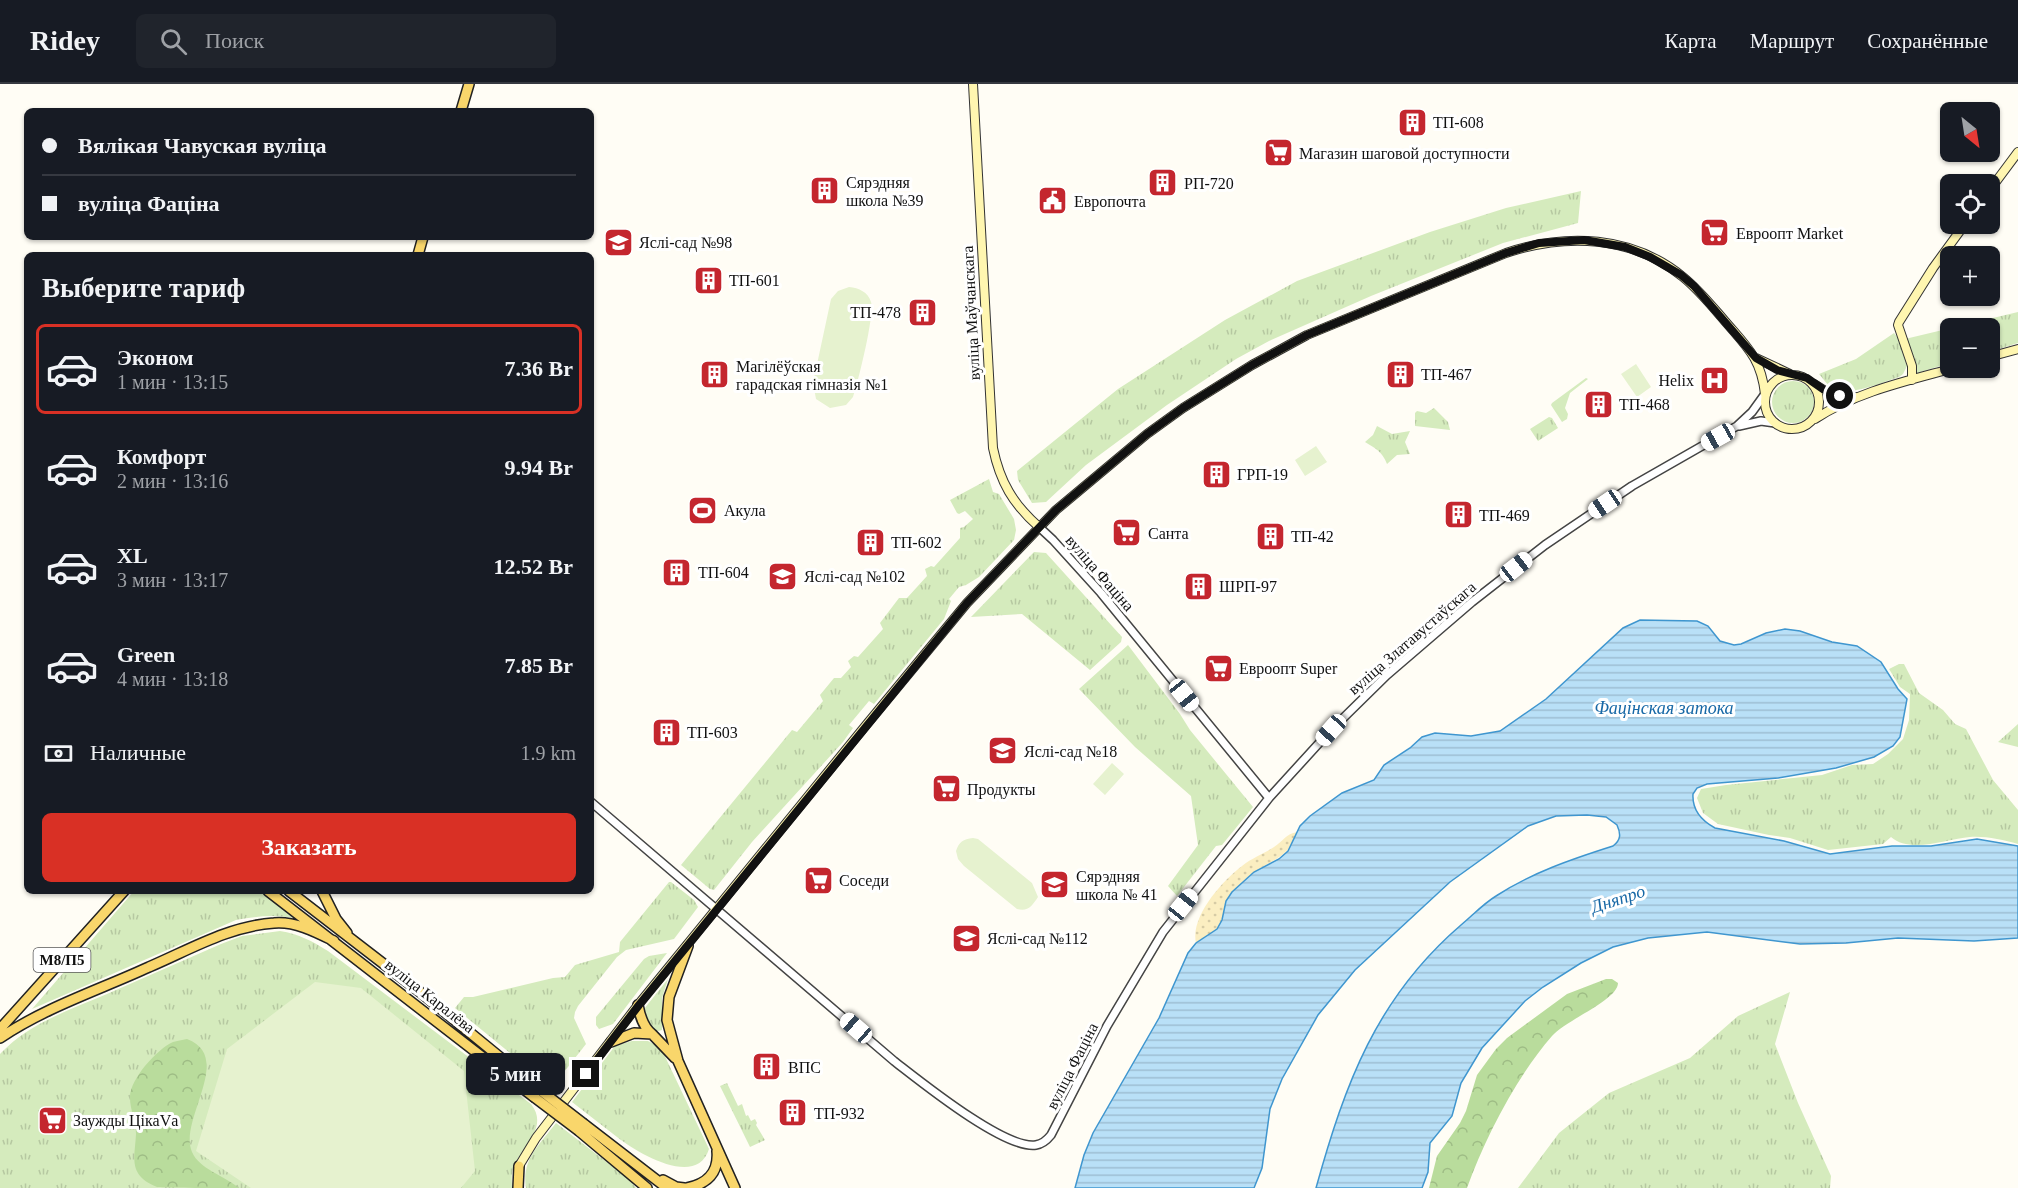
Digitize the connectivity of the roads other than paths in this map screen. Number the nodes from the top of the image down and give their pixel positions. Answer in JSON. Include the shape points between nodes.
{"nodes":[{"id":1,"x":469,"y":84,"type":"edge"},
{"id":2,"x":973,"y":84,"type":"edge"},
{"id":3,"x":462,"y":108,"type":"edge"},
{"id":4,"x":2018,"y":152,"type":"edge"},
{"id":5,"x":2000,"y":176,"type":"edge"},
{"id":6,"x":1958,"y":234,"type":"edge"},
{"id":7,"x":2018,"y":349,"type":"edge"},
{"id":8,"x":2000,"y":354,"type":"edge"},
{"id":9,"x":1756,"y":358,"type":"junction"},
{"id":10,"x":1940,"y":372,"type":"edge"},
{"id":11,"x":1790,"y":374,"type":"junction"},
{"id":12,"x":1912,"y":380,"type":"junction"},
{"id":13,"x":1814,"y":384,"type":"junction"},
{"id":14,"x":1765,"y":394,"type":"junction"},
{"id":15,"x":1857,"y":397,"type":"junction"},
{"id":16,"x":1813,"y":421,"type":"junction"},
{"id":17,"x":1775,"y":423,"type":"junction"},
{"id":18,"x":1737,"y":426,"type":"junction"},
{"id":19,"x":1039,"y":527,"type":"junction"},
{"id":20,"x":1269,"y":798,"type":"junction"},
{"id":21,"x":594,"y":805,"type":"edge"},
{"id":22,"x":121,"y":894,"type":"edge"},
{"id":23,"x":272,"y":894,"type":"edge"},
{"id":24,"x":293,"y":894,"type":"edge"},
{"id":25,"x":324,"y":894,"type":"edge"},
{"id":26,"x":717,"y":910,"type":"junction"},
{"id":27,"x":334,"y":941,"type":"junction"},
{"id":28,"x":356,"y":944,"type":"junction"},
{"id":29,"x":688,"y":946,"type":"junction"},
{"id":30,"x":639,"y":1005,"type":"junction"},
{"id":31,"x":0,"y":1029,"type":"edge"},
{"id":32,"x":651,"y":1034,"type":"junction"},
{"id":33,"x":0,"y":1038,"type":"edge"},
{"id":34,"x":611,"y":1042,"type":"junction"},
{"id":35,"x":678,"y":1061,"type":"junction"},
{"id":36,"x":537,"y":1093,"type":"junction"},
{"id":37,"x":582,"y":1127,"type":"junction"},
{"id":38,"x":717,"y":1143,"type":"junction"},
{"id":39,"x":519,"y":1166,"type":"joint"},
{"id":40,"x":645,"y":1171,"type":"junction"},
{"id":41,"x":643,"y":1186,"type":"edge"},
{"id":42,"x":518,"y":1188,"type":"edge"},
{"id":43,"x":667,"y":1188,"type":"edge"},
{"id":44,"x":686,"y":1188,"type":"edge"},
{"id":45,"x":735,"y":1188,"type":"edge"}],
"edges":[{"from":1,"to":3,"type":"main road"},
{"from":2,"to":19,"type":"main road","name":"вуліца Маўчанскага","via":[[993,448],[1001,476],[1020,511]]},
{"from":4,"to":5,"type":"main road"},
{"from":6,"to":12,"type":"main road","via":[[1898,325],[1912,366]]},
{"from":7,"to":8,"type":"main road"},
{"from":9,"to":11,"type":"main road"},
{"from":9,"to":14,"type":"main road"},
{"from":9,"to":19,"type":"main road","via":[[1694,286],[1650,257],[1602,242],[1539,243],[1326,327],[1260,360],[1147,434]]},
{"from":10,"to":12,"type":"main road"},
{"from":11,"to":13,"type":"main road"},
{"from":11,"to":14,"type":"main road","via":[[1774,381]]},
{"from":12,"to":15,"type":"main road"},
{"from":13,"to":15,"type":"main road","via":[[1830,394]]},
{"from":13,"to":16,"type":"main road","via":[[1820,405]]},
{"from":14,"to":17,"type":"main road","via":[[1768,413]]},
{"from":14,"to":18,"type":"street"},
{"from":15,"to":16,"type":"main road"},
{"from":16,"to":17,"type":"main road","via":[[1799,429]]},
{"from":17,"to":18,"type":"street","via":[[1761,421]]},
{"from":18,"to":20,"type":"street","name":"вуліца Златавустаўскага","via":[[1627,489],[1545,544],[1472,602],[1387,675]]},
{"from":19,"to":20,"type":"street","name":"вуліца Фаціна","via":[[1101,593]]},
{"from":19,"to":26,"type":"main road","via":[[967,603]]},
{"from":20,"to":26,"type":"street","name":"вуліца Фаціна","via":[[1163,932],[1107,1026],[1051,1135],[1035,1145],[1020,1143],[970,1118],[894,1061]]},
{"from":21,"to":26,"type":"street"},
{"from":22,"to":31,"type":"main road","number":"М8/П5"},
{"from":23,"to":27,"type":"main road"},
{"from":24,"to":28,"type":"main road"},
{"from":25,"to":28,"type":"main road","via":[[336,919]]},
{"from":26,"to":29,"type":"main road"},
{"from":27,"to":33,"type":"main road","via":[[289,923],[237,929],[28,1020]]},
{"from":27,"to":36,"type":"main road","name":"вуліца Каралёва"},
{"from":28,"to":36,"type":"main road","name":"вуліца Каралёва","via":[[424,996]]},
{"from":29,"to":30,"type":"main road"},
{"from":29,"to":35,"type":"main road","via":[[669,996],[667,1020]]},
{"from":30,"to":32,"type":"main road","via":[[641,1018]]},
{"from":30,"to":34,"type":"main road"},
{"from":32,"to":34,"type":"main road","via":[[634,1033]]},
{"from":32,"to":35,"type":"main road"},
{"from":34,"to":39,"type":"main road","via":[[536,1138]]},
{"from":35,"to":38,"type":"main road"},
{"from":36,"to":37,"type":"main road","name":"вуліца Каралёва","bridge":true},
{"from":37,"to":40,"type":"main road","name":"вуліца Каралёва"},
{"from":37,"to":41,"type":"main road","name":"вуліца Каралёва"},
{"from":38,"to":44,"type":"main road","via":[[715,1171],[702,1184]]},
{"from":38,"to":45,"type":"main road"},
{"from":39,"to":42,"type":"main road"},
{"from":40,"to":43,"type":"main road","name":"вуліца Каралёва"},
{"from":40,"to":44,"type":"main road"}]}
